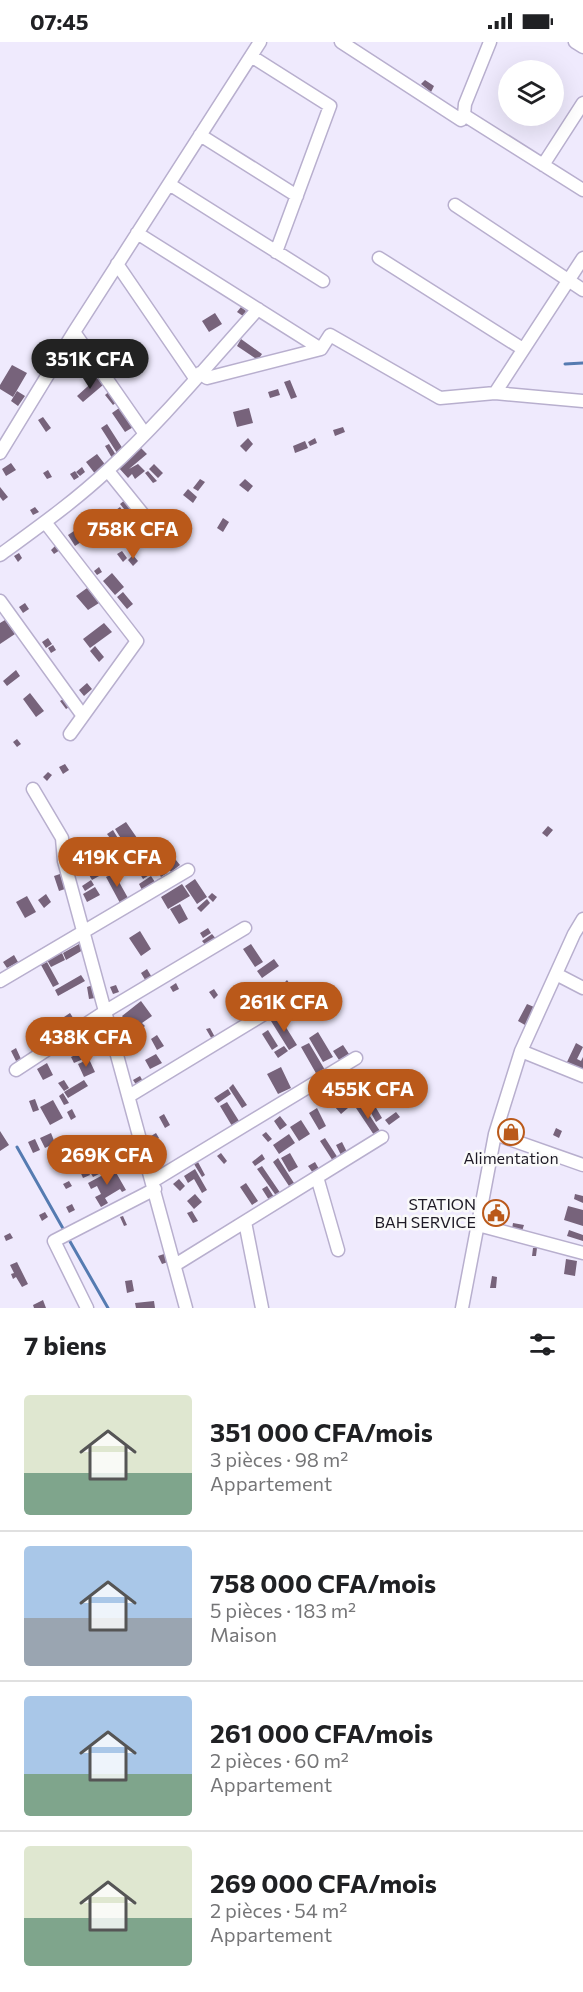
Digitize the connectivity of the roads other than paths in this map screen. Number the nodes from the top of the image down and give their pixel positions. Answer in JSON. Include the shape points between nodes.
{"nodes":[{"id":1,"x":260,"y":42,"type":"edge"},
{"id":2,"x":341,"y":42,"type":"edge"},
{"id":3,"x":490,"y":42,"type":"edge"},
{"id":4,"x":575,"y":42,"type":"edge"},
{"id":5,"x":583,"y":47,"type":"edge"},
{"id":6,"x":251,"y":56,"type":"junction"},
{"id":7,"x":583,"y":103,"type":"edge"},
{"id":8,"x":464,"y":115,"type":"junction"},
{"id":9,"x":200,"y":135,"type":"junction"},
{"id":10,"x":543,"y":165,"type":"junction"},
{"id":11,"x":169,"y":184,"type":"junction"},
{"id":12,"x":583,"y":190,"type":"edge"},
{"id":13,"x":297,"y":196,"type":"junction"},
{"id":14,"x":455,"y":206,"type":"dead end"},
{"id":15,"x":137,"y":233,"type":"junction"},
{"id":16,"x":276,"y":252,"type":"junction"},
{"id":17,"x":379,"y":258,"type":"dead end"},
{"id":18,"x":583,"y":258,"type":"edge"},
{"id":19,"x":117,"y":264,"type":"junction"},
{"id":20,"x":568,"y":280,"type":"junction"},
{"id":21,"x":323,"y":281,"type":"dead end"},
{"id":22,"x":583,"y":290,"type":"edge"},
{"id":23,"x":258,"y":309,"type":"junction"},
{"id":24,"x":74,"y":332,"type":"junction"},
{"id":25,"x":321,"y":349,"type":"junction"},
{"id":26,"x":523,"y":350,"type":"junction"},
{"id":27,"x":198,"y":375,"type":"junction"},
{"id":28,"x":495,"y":393,"type":"junction"},
{"id":29,"x":583,"y":401,"type":"edge"},
{"id":30,"x":145,"y":434,"type":"junction"},
{"id":31,"x":0,"y":453,"type":"edge"},
{"id":32,"x":108,"y":471,"type":"junction"},
{"id":33,"x":45,"y":522,"type":"junction"},
{"id":34,"x":159,"y":534,"type":"dead end"},
{"id":35,"x":0,"y":555,"type":"edge"},
{"id":36,"x":0,"y":601,"type":"edge"},
{"id":37,"x":83,"y":716,"type":"junction"},
{"id":38,"x":70,"y":734,"type":"dead end"},
{"id":39,"x":33,"y":789,"type":"dead end"},
{"id":40,"x":188,"y":870,"type":"dead end"},
{"id":41,"x":583,"y":919,"type":"edge"},
{"id":42,"x":246,"y":928,"type":"dead end"},
{"id":43,"x":84,"y":931,"type":"junction"},
{"id":44,"x":556,"y":974,"type":"junction"},
{"id":45,"x":0,"y":981,"type":"edge"},
{"id":46,"x":583,"y":988,"type":"edge"},
{"id":47,"x":302,"y":992,"type":"dead end"},
{"id":48,"x":106,"y":1011,"type":"junction"},
{"id":49,"x":521,"y":1051,"type":"junction"},
{"id":50,"x":356,"y":1058,"type":"dead end"},
{"id":51,"x":16,"y":1070,"type":"dead end"},
{"id":52,"x":583,"y":1076,"type":"edge"},
{"id":53,"x":129,"y":1096,"type":"junction"},
{"id":54,"x":495,"y":1134,"type":"junction"},
{"id":55,"x":382,"y":1137,"type":"dead end"},
{"id":56,"x":583,"y":1165,"type":"edge"},
{"id":57,"x":318,"y":1177,"type":"junction"},
{"id":58,"x":154,"y":1185,"type":"junction"},
{"id":59,"x":245,"y":1222,"type":"junction"},
{"id":60,"x":477,"y":1225,"type":"junction"},
{"id":61,"x":338,"y":1250,"type":"dead end"},
{"id":62,"x":583,"y":1253,"type":"edge"},
{"id":63,"x":175,"y":1265,"type":"junction"},
{"id":64,"x":87,"y":1308,"type":"edge"},
{"id":65,"x":186,"y":1308,"type":"edge"},
{"id":66,"x":262,"y":1308,"type":"edge"},
{"id":67,"x":462,"y":1308,"type":"edge"}],
"edges":[{"from":1,"to":6,"type":"street"},
{"from":2,"to":8,"type":"street","via":[[461,120]]},
{"from":3,"to":8,"type":"street"},
{"from":4,"to":5,"type":"street"},
{"from":6,"to":9,"type":"street"},
{"from":6,"to":13,"type":"street","via":[[330,106]]},
{"from":7,"to":10,"type":"street"},
{"from":8,"to":10,"type":"street"},
{"from":9,"to":11,"type":"street"},
{"from":9,"to":13,"type":"street"},
{"from":10,"to":12,"type":"street"},
{"from":11,"to":15,"type":"street"},
{"from":11,"to":16,"type":"street"},
{"from":13,"to":16,"type":"street"},
{"from":14,"to":20,"type":"street"},
{"from":15,"to":19,"type":"street"},
{"from":15,"to":23,"type":"street"},
{"from":16,"to":21,"type":"street"},
{"from":17,"to":26,"type":"street"},
{"from":18,"to":20,"type":"street"},
{"from":19,"to":24,"type":"street"},
{"from":19,"to":27,"type":"street"},
{"from":20,"to":22,"type":"street"},
{"from":20,"to":26,"type":"street"},
{"from":23,"to":25,"type":"street"},
{"from":23,"to":27,"type":"street"},
{"from":24,"to":30,"type":"street"},
{"from":24,"to":31,"type":"street"},
{"from":25,"to":27,"type":"street","via":[[207,378]]},
{"from":25,"to":28,"type":"street","via":[[330,335],[440,398]]},
{"from":26,"to":28,"type":"street"},
{"from":27,"to":30,"type":"street"},
{"from":28,"to":29,"type":"street"},
{"from":30,"to":32,"type":"street"},
{"from":32,"to":33,"type":"street"},
{"from":32,"to":34,"type":"street"},
{"from":33,"to":35,"type":"street"},
{"from":33,"to":37,"type":"street","via":[[137,641]]},
{"from":36,"to":37,"type":"street"},
{"from":37,"to":38,"type":"street"},
{"from":39,"to":43,"type":"street","via":[[62,838],[64,861]]},
{"from":40,"to":43,"type":"street"},
{"from":41,"to":44,"type":"street"},
{"from":42,"to":48,"type":"street"},
{"from":43,"to":45,"type":"street"},
{"from":43,"to":48,"type":"street"},
{"from":44,"to":46,"type":"street"},
{"from":44,"to":49,"type":"street"},
{"from":47,"to":53,"type":"street"},
{"from":48,"to":51,"type":"street"},
{"from":48,"to":53,"type":"street"},
{"from":49,"to":52,"type":"street"},
{"from":49,"to":54,"type":"street"},
{"from":50,"to":58,"type":"street"},
{"from":53,"to":58,"type":"street"},
{"from":54,"to":56,"type":"street"},
{"from":54,"to":60,"type":"street"},
{"from":55,"to":57,"type":"street"},
{"from":57,"to":59,"type":"street"},
{"from":57,"to":61,"type":"street"},
{"from":58,"to":63,"type":"street"},
{"from":58,"to":64,"type":"street","via":[[54,1241]]},
{"from":59,"to":63,"type":"street"},
{"from":59,"to":66,"type":"street"},
{"from":60,"to":62,"type":"street"},
{"from":60,"to":67,"type":"street"},
{"from":63,"to":65,"type":"street"}]}
